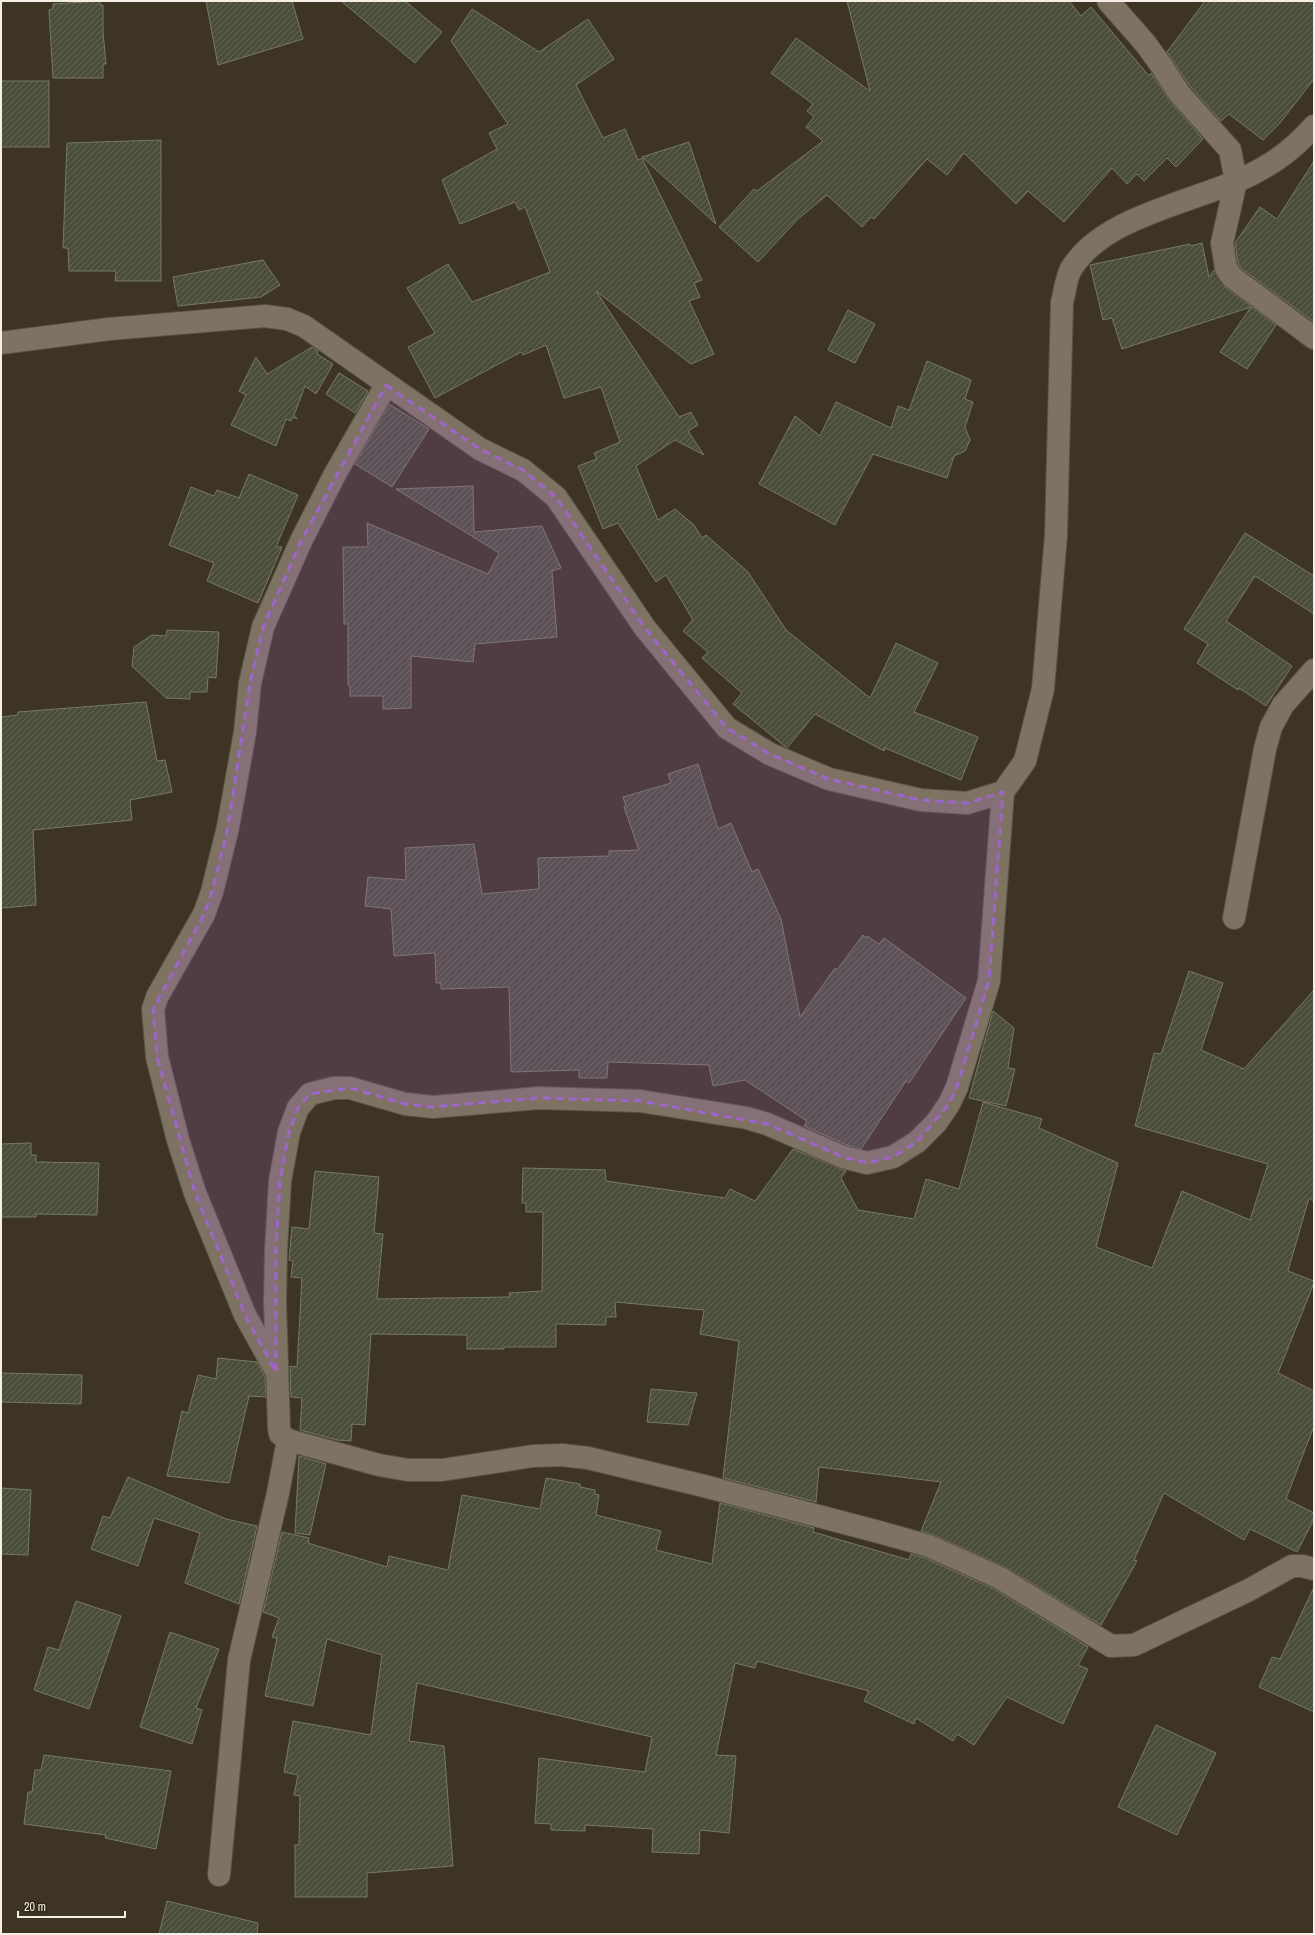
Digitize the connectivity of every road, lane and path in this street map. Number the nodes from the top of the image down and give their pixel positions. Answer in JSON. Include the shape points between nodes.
{"nodes":[{"id":1,"x":1108,"y":1,"type":"edge"},
{"id":2,"x":1314,"y":126,"type":"edge"},
{"id":3,"x":1236,"y":181,"type":"junction"},
{"id":4,"x":1314,"y":338,"type":"edge"},
{"id":5,"x":1,"y":343,"type":"edge"},
{"id":6,"x":386,"y":384,"type":"junction"},
{"id":7,"x":1314,"y":670,"type":"edge"},
{"id":8,"x":1003,"y":792,"type":"junction"},
{"id":9,"x":1234,"y":918,"type":"dead end"},
{"id":10,"x":276,"y":1372,"type":"junction"},
{"id":11,"x":288,"y":1440,"type":"junction"},
{"id":12,"x":1314,"y":1569,"type":"edge"},
{"id":13,"x":219,"y":1875,"type":"dead end"}],
"edges":[{"from":1,"to":3,"type":"street","via":[[1149,49],[1179,93],[1230,150]]},
{"from":2,"to":3,"type":"street","via":[[1303,139],[1263,168]]},
{"from":3,"to":4,"type":"street","via":[[1222,243],[1226,268],[1232,277]]},
{"from":3,"to":8,"type":"street","via":[[1127,223],[1095,242],[1070,270],[1062,302],[1056,535],[1043,688],[1025,761]]},
{"from":5,"to":6,"type":"street","via":[[109,329],[265,316],[287,319],[304,326]]},
{"from":6,"to":8,"type":"street","via":[[480,449],[523,470],[556,497],[645,628],[727,728],[770,754],[829,779],[913,798],[967,803]]},
{"from":6,"to":10,"type":"street","via":[[301,541],[264,627],[250,683],[245,732],[228,827],[212,892],[204,914],[157,997],[153,1009],[157,1057],[178,1140],[195,1193],[245,1315]]},
{"from":7,"to":9,"type":"street","via":[[1283,705],[1271,727]]},
{"from":8,"to":10,"type":"street","via":[[989,981],[957,1087],[936,1123],[917,1142],[893,1157],[867,1163],[843,1157],[747,1118],[640,1101],[539,1098],[433,1107],[405,1104],[350,1088],[334,1088],[310,1094],[298,1108],[289,1132],[280,1182],[276,1250]]},
{"from":10,"to":11,"type":"street","via":[[278,1428],[280,1434]]},
{"from":11,"to":12,"type":"street","via":[[379,1465],[408,1470],[442,1470],[533,1456],[562,1455],[588,1458],[704,1486],[929,1546],[1000,1578],[1111,1646],[1134,1644],[1249,1590],[1292,1566]]},
{"from":11,"to":13,"type":"street","via":[[239,1660]]}]}
